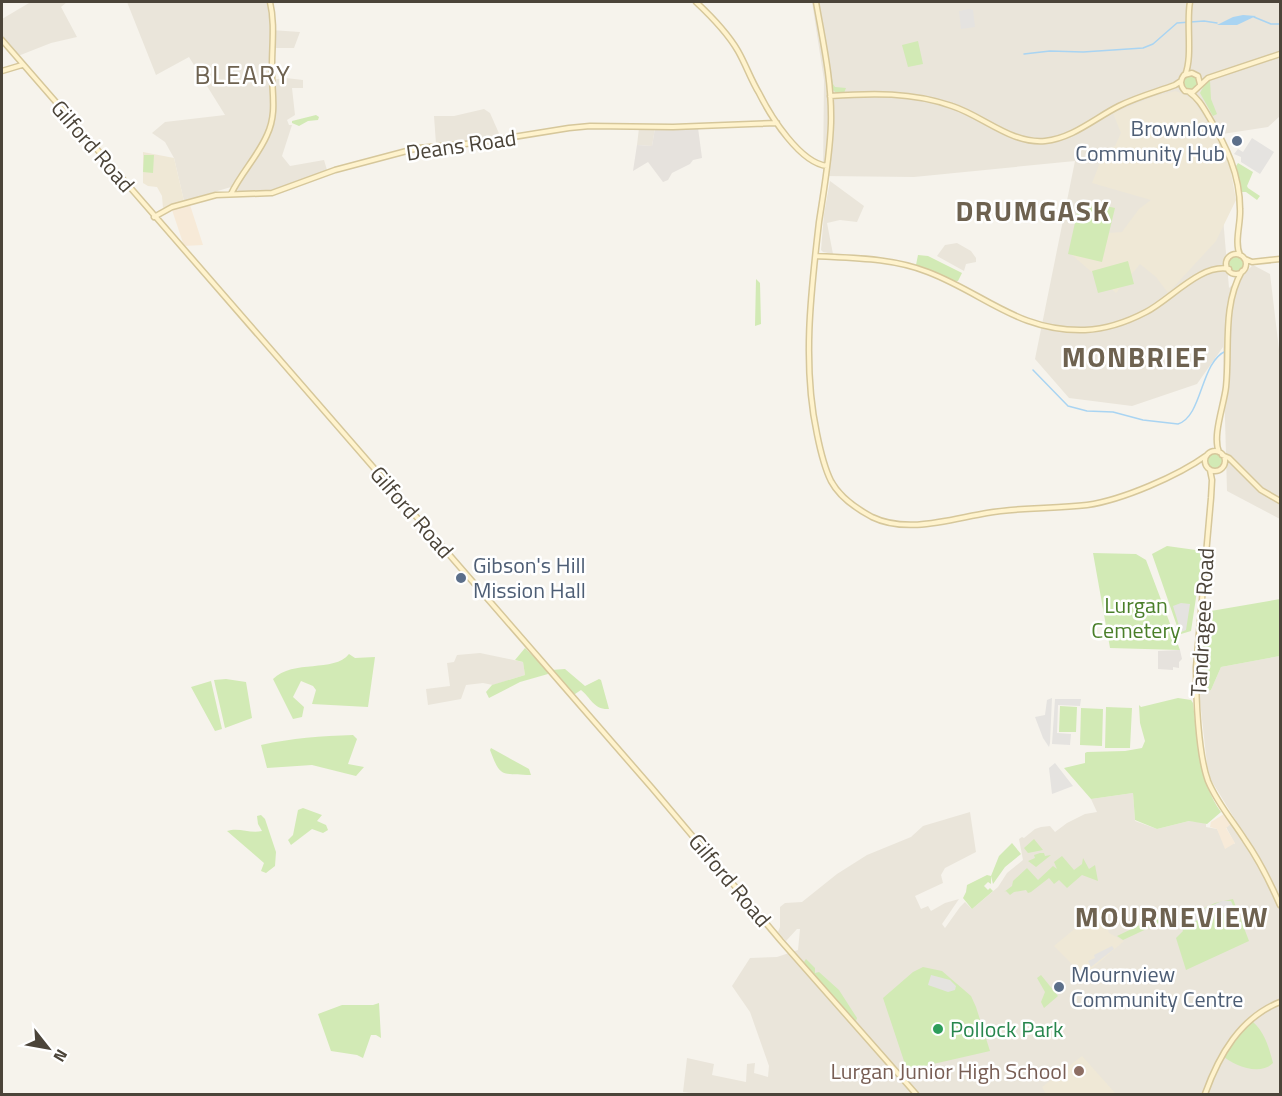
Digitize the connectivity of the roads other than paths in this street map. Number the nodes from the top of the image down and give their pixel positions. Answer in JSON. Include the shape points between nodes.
{"nodes":[{"id":1,"x":270,"y":2,"type":"edge"},
{"id":2,"x":696,"y":2,"type":"edge"},
{"id":3,"x":816,"y":2,"type":"edge"},
{"id":4,"x":1190,"y":2,"type":"edge"},
{"id":5,"x":2,"y":40,"type":"edge"},
{"id":6,"x":1281,"y":54,"type":"edge"},
{"id":7,"x":22,"y":65,"type":"junction"},
{"id":8,"x":1188,"y":66,"type":"junction"},
{"id":9,"x":2,"y":71,"type":"edge"},
{"id":10,"x":1185,"y":75,"type":"junction"},
{"id":11,"x":1196,"y":75,"type":"junction"},
{"id":12,"x":1208,"y":78,"type":"junction"},
{"id":13,"x":1181,"y":81,"type":"junction"},
{"id":14,"x":1199,"y":86,"type":"junction"},
{"id":15,"x":1170,"y":87,"type":"junction"},
{"id":16,"x":1187,"y":92,"type":"junction"},
{"id":17,"x":830,"y":96,"type":"junction"},
{"id":18,"x":1199,"y":100,"type":"junction"},
{"id":19,"x":777,"y":123,"type":"junction"},
{"id":20,"x":828,"y":166,"type":"junction"},
{"id":21,"x":231,"y":194,"type":"junction"},
{"id":22,"x":154,"y":217,"type":"junction"},
{"id":23,"x":1238,"y":238,"type":"junction"},
{"id":24,"x":816,"y":256,"type":"junction"},
{"id":25,"x":1242,"y":257,"type":"junction"},
{"id":26,"x":1229,"y":258,"type":"junction"},
{"id":27,"x":1281,"y":259,"type":"edge"},
{"id":28,"x":1252,"y":262,"type":"junction"},
{"id":29,"x":1245,"y":267,"type":"junction"},
{"id":30,"x":1217,"y":268,"type":"junction"},
{"id":31,"x":1230,"y":271,"type":"junction"},
{"id":32,"x":1242,"y":272,"type":"junction"},
{"id":33,"x":1236,"y":284,"type":"junction"},
{"id":34,"x":1217,"y":438,"type":"junction"},
{"id":35,"x":1220,"y":453,"type":"junction"},
{"id":36,"x":1208,"y":455,"type":"junction"},
{"id":37,"x":1193,"y":464,"type":"junction"},
{"id":38,"x":1224,"y":465,"type":"junction"},
{"id":39,"x":1236,"y":466,"type":"junction"},
{"id":40,"x":1209,"y":469,"type":"junction"},
{"id":41,"x":1218,"y":470,"type":"junction"},
{"id":42,"x":1212,"y":480,"type":"junction"},
{"id":43,"x":1281,"y":501,"type":"edge"},
{"id":44,"x":1281,"y":905,"type":"edge"},
{"id":45,"x":1281,"y":1002,"type":"edge"},
{"id":46,"x":916,"y":1095,"type":"edge"},
{"id":47,"x":1205,"y":1095,"type":"edge"}],
"edges":[{"from":1,"to":21,"type":"street","via":[[273,113],[267,136]]},
{"from":2,"to":19,"type":"street","via":[[738,50]]},
{"from":3,"to":17,"type":"street"},
{"from":4,"to":8,"type":"street"},
{"from":5,"to":7,"type":"street","name":"Gilford Road"},
{"from":6,"to":12,"type":"street"},
{"from":7,"to":9,"type":"street"},
{"from":7,"to":22,"type":"street","name":"Gilford Road"},
{"from":8,"to":10,"type":"street"},
{"from":8,"to":11,"type":"street"},
{"from":10,"to":11,"type":"street"},
{"from":10,"to":13,"type":"street"},
{"from":11,"to":12,"type":"street"},
{"from":11,"to":14,"type":"street"},
{"from":12,"to":14,"type":"street"},
{"from":13,"to":15,"type":"street"},
{"from":13,"to":16,"type":"street"},
{"from":14,"to":16,"type":"street"},
{"from":14,"to":18,"type":"street"},
{"from":15,"to":16,"type":"street"},
{"from":15,"to":17,"type":"street","via":[[1123,104],[1069,134],[1039,141],[1015,137],[965,110],[919,96]]},
{"from":16,"to":18,"type":"street"},
{"from":17,"to":20,"type":"street"},
{"from":18,"to":23,"type":"street","via":[[1233,162],[1239,194]]},
{"from":19,"to":20,"type":"street","via":[[811,160]]},
{"from":19,"to":21,"type":"street","name":"Deans Road","via":[[569,128],[480,143],[418,148],[335,170],[272,193]]},
{"from":20,"to":24,"type":"street"},
{"from":21,"to":22,"type":"street","name":"Deans Road","via":[[186,202]]},
{"from":22,"to":46,"type":"street","name":"Gilford Road"},
{"from":23,"to":25,"type":"street"},
{"from":23,"to":26,"type":"street"},
{"from":24,"to":30,"type":"street","via":[[903,264],[936,275],[1022,320],[1044,327],[1092,329],[1144,313],[1203,273]]},
{"from":24,"to":37,"type":"street","via":[[809,357],[811,407],[820,450],[832,482],[853,505],[874,518],[907,525],[1009,510],[1083,505],[1132,494]]},
{"from":25,"to":26,"type":"street","via":[[1236,254]]},
{"from":25,"to":28,"type":"street"},
{"from":25,"to":29,"type":"street"},
{"from":26,"to":30,"type":"street"},
{"from":26,"to":31,"type":"street"},
{"from":27,"to":28,"type":"street"},
{"from":28,"to":29,"type":"street"},
{"from":29,"to":32,"type":"street"},
{"from":30,"to":31,"type":"street"},
{"from":31,"to":32,"type":"street"},
{"from":31,"to":33,"type":"street"},
{"from":32,"to":33,"type":"street"},
{"from":33,"to":34,"type":"street"},
{"from":34,"to":35,"type":"street"},
{"from":34,"to":36,"type":"street"},
{"from":35,"to":36,"type":"street"},
{"from":35,"to":38,"type":"street"},
{"from":35,"to":39,"type":"street"},
{"from":36,"to":37,"type":"street"},
{"from":36,"to":40,"type":"street"},
{"from":37,"to":40,"type":"street"},
{"from":38,"to":39,"type":"street"},
{"from":38,"to":41,"type":"street"},
{"from":39,"to":43,"type":"street","via":[[1261,490]]},
{"from":40,"to":41,"type":"street"},
{"from":40,"to":42,"type":"street","name":"Tandragee Road"},
{"from":41,"to":42,"type":"street","name":"Tandragee Road"},
{"from":42,"to":44,"type":"street","name":"Tandragee Road","via":[[1196,686],[1203,762],[1217,798],[1259,862]]},
{"from":45,"to":47,"type":"street","via":[[1257,1014],[1226,1047]]}]}
